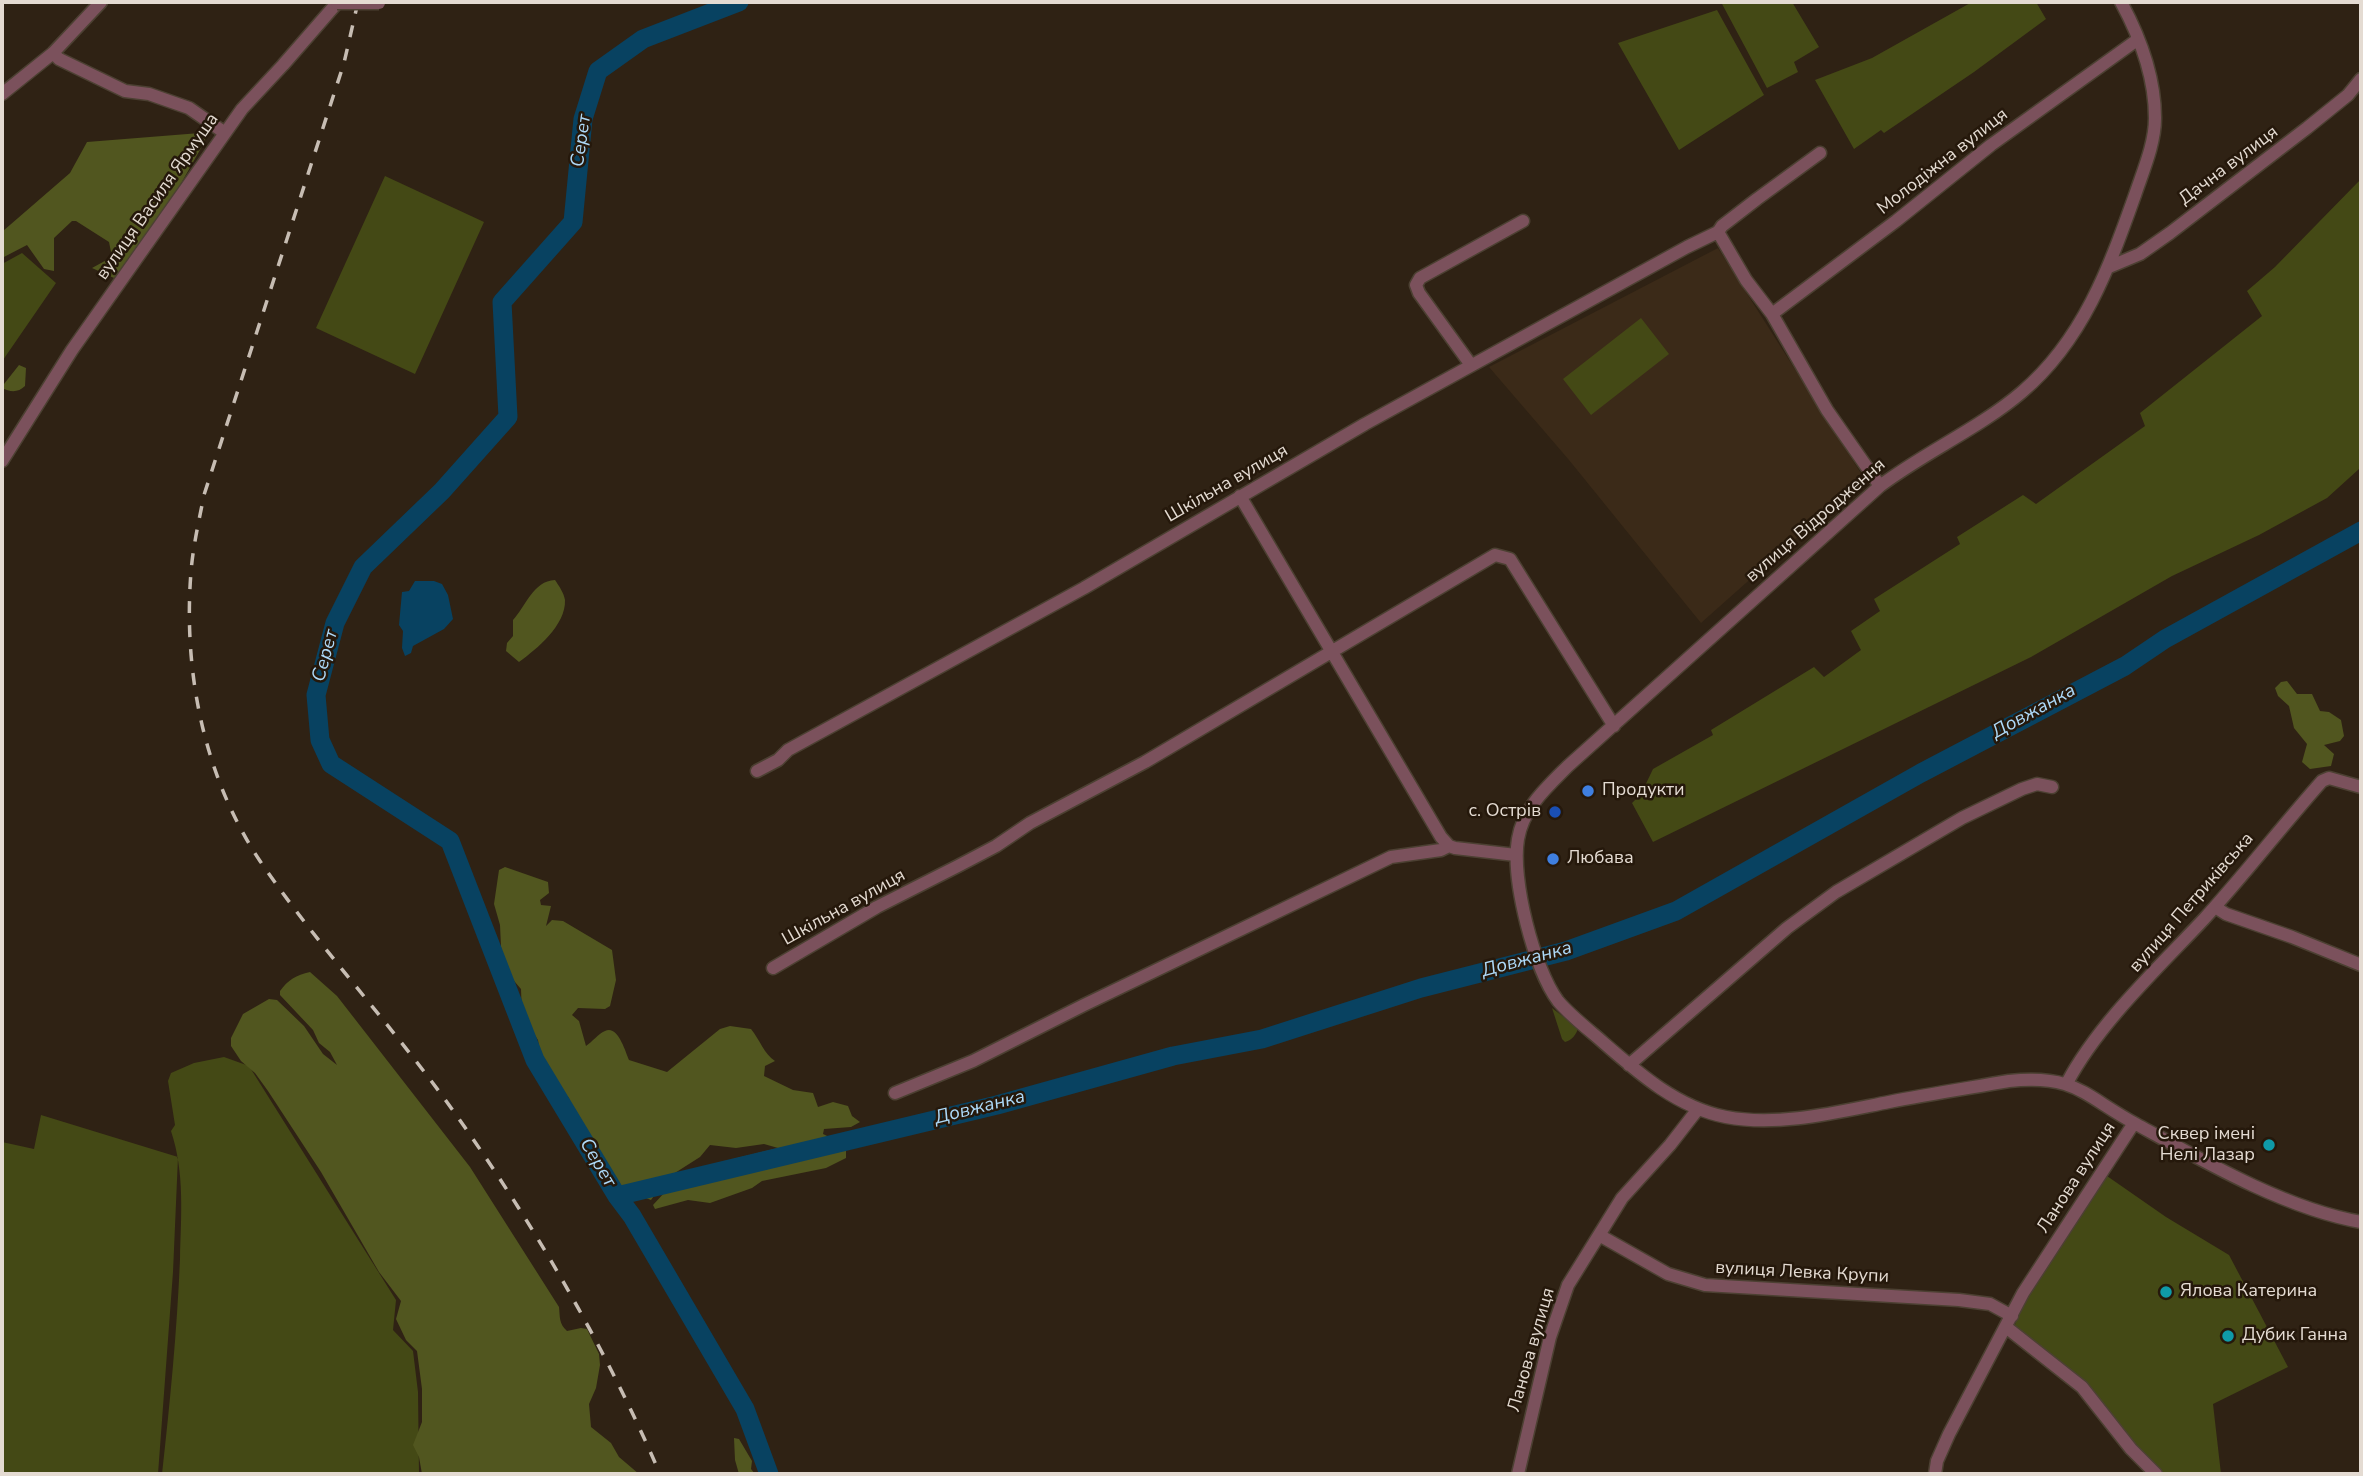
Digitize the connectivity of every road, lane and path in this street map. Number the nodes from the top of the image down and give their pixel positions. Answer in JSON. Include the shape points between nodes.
{"nodes":[{"id":1,"x":101,"y":2,"type":"edge"},
{"id":2,"x":337,"y":2,"type":"edge"},
{"id":3,"x":379,"y":2,"type":"edge"},
{"id":4,"x":2121,"y":2,"type":"edge"},
{"id":5,"x":2137,"y":40,"type":"junction"},
{"id":6,"x":53,"y":53,"type":"junction"},
{"id":7,"x":2361,"y":79,"type":"edge"},
{"id":8,"x":2,"y":94,"type":"edge"},
{"id":9,"x":225,"y":133,"type":"junction"},
{"id":10,"x":1820,"y":153,"type":"dead end"},
{"id":11,"x":1523,"y":220,"type":"dead end"},
{"id":12,"x":1718,"y":232,"type":"junction"},
{"id":13,"x":2109,"y":267,"type":"junction"},
{"id":14,"x":1772,"y":314,"type":"junction"},
{"id":15,"x":1471,"y":365,"type":"junction"},
{"id":16,"x":2,"y":461,"type":"edge"},
{"id":17,"x":1880,"y":486,"type":"junction"},
{"id":18,"x":1240,"y":496,"type":"junction"},
{"id":19,"x":1332,"y":651,"type":"junction"},
{"id":20,"x":1614,"y":726,"type":"junction"},
{"id":21,"x":757,"y":771,"type":"dead end"},
{"id":22,"x":2361,"y":787,"type":"edge"},
{"id":23,"x":2052,"y":788,"type":"dead end"},
{"id":24,"x":1449,"y":846,"type":"junction"},
{"id":25,"x":1516,"y":855,"type":"junction"},
{"id":26,"x":2215,"y":907,"type":"junction"},
{"id":27,"x":2361,"y":965,"type":"edge"},
{"id":28,"x":773,"y":968,"type":"dead end"},
{"id":29,"x":1629,"y":1065,"type":"junction"},
{"id":30,"x":2067,"y":1083,"type":"junction"},
{"id":31,"x":895,"y":1093,"type":"dead end"},
{"id":32,"x":1698,"y":1109,"type":"junction"},
{"id":33,"x":2134,"y":1123,"type":"junction"},
{"id":34,"x":2361,"y":1222,"type":"edge"},
{"id":35,"x":1599,"y":1235,"type":"junction"},
{"id":36,"x":2009,"y":1322,"type":"junction"},
{"id":37,"x":1518,"y":1474,"type":"edge"},
{"id":38,"x":1935,"y":1474,"type":"edge"},
{"id":39,"x":2156,"y":1474,"type":"edge"}],
"edges":[{"from":1,"to":6,"type":"street"},
{"from":2,"to":3,"type":"street","name":"вулиця Василя Ярмуша","bridge":true},
{"from":2,"to":9,"type":"street","name":"вулиця Василя Ярмуша"},
{"from":4,"to":5,"type":"street","name":"вулиця Відродження"},
{"from":5,"to":13,"type":"street","name":"вулиця Відродження","via":[[2149,69],[2155,122],[2149,156]]},
{"from":5,"to":14,"type":"street","name":"Молодіжна вулиця","via":[[1991,145]]},
{"from":6,"to":8,"type":"street"},
{"from":6,"to":9,"type":"street","via":[[125,91],[189,108]]},
{"from":7,"to":13,"type":"street","name":"Дачна вулиця","via":[[2307,128],[2170,233],[2140,254]]},
{"from":9,"to":16,"type":"street","name":"вулиця Василя Ярмуша","via":[[72,350]]},
{"from":10,"to":12,"type":"street","name":"Шкільна вулиця"},
{"from":11,"to":15,"type":"street","via":[[1420,278],[1416,285]]},
{"from":12,"to":14,"type":"street"},
{"from":12,"to":15,"type":"street","name":"Шкільна вулиця"},
{"from":13,"to":17,"type":"street","name":"вулиця Відродження","via":[[2073,338],[2031,384]]},
{"from":14,"to":17,"type":"street","via":[[1827,410]]},
{"from":15,"to":18,"type":"street","name":"Шкільна вулиця"},
{"from":17,"to":20,"type":"street","name":"вулиця Відродження"},
{"from":18,"to":19,"type":"street"},
{"from":18,"to":21,"type":"street","name":"Шкільна вулиця"},
{"from":19,"to":20,"type":"street","name":"Шкільна вулиця","via":[[1486,559],[1503,555],[1527,584]]},
{"from":19,"to":24,"type":"street"},
{"from":19,"to":28,"type":"street","name":"Шкільна вулиця","via":[[1145,762]]},
{"from":20,"to":25,"type":"street","name":"вулиця Відродження","via":[[1539,795],[1525,817]]},
{"from":22,"to":26,"type":"street","name":"вулиця Петриківська","via":[[2329,778],[2322,781]]},
{"from":23,"to":29,"type":"street","via":[[2037,784],[2022,789],[1962,818],[1836,892],[1787,928]]},
{"from":24,"to":25,"type":"street"},
{"from":24,"to":31,"type":"street","via":[[1391,857],[973,1062]]},
{"from":25,"to":29,"type":"street","name":"вулиця Відродження","via":[[1541,972],[1559,1001]]},
{"from":26,"to":27,"type":"street"},
{"from":26,"to":30,"type":"street","name":"вулиця Петриківська","via":[[2109,1023]]},
{"from":29,"to":32,"type":"street","name":"вулиця Відродження"},
{"from":30,"to":32,"type":"street","name":"вулиця Відродження","via":[[2033,1078],[2009,1081],[1787,1118],[1728,1117]]},
{"from":30,"to":33,"type":"street","name":"вулиця Відродження"},
{"from":32,"to":35,"type":"street","name":"Ланова вулиця","via":[[1622,1198]]},
{"from":33,"to":34,"type":"street","name":"вулиця Відродження","via":[[2267,1191]]},
{"from":33,"to":36,"type":"street","name":"Ланова вулиця","via":[[2023,1293]]},
{"from":35,"to":36,"type":"street","name":"вулиця Левка Крупи","via":[[1668,1274],[1705,1285],[1959,1300],[1990,1304]]},
{"from":35,"to":37,"type":"street","name":"Ланова вулиця","via":[[1568,1285]]},
{"from":36,"to":38,"type":"street","name":"Ланова вулиця","via":[[1949,1434]]},
{"from":36,"to":39,"type":"street","name":"вулиця Левка Крупи","via":[[2082,1387]]}]}
